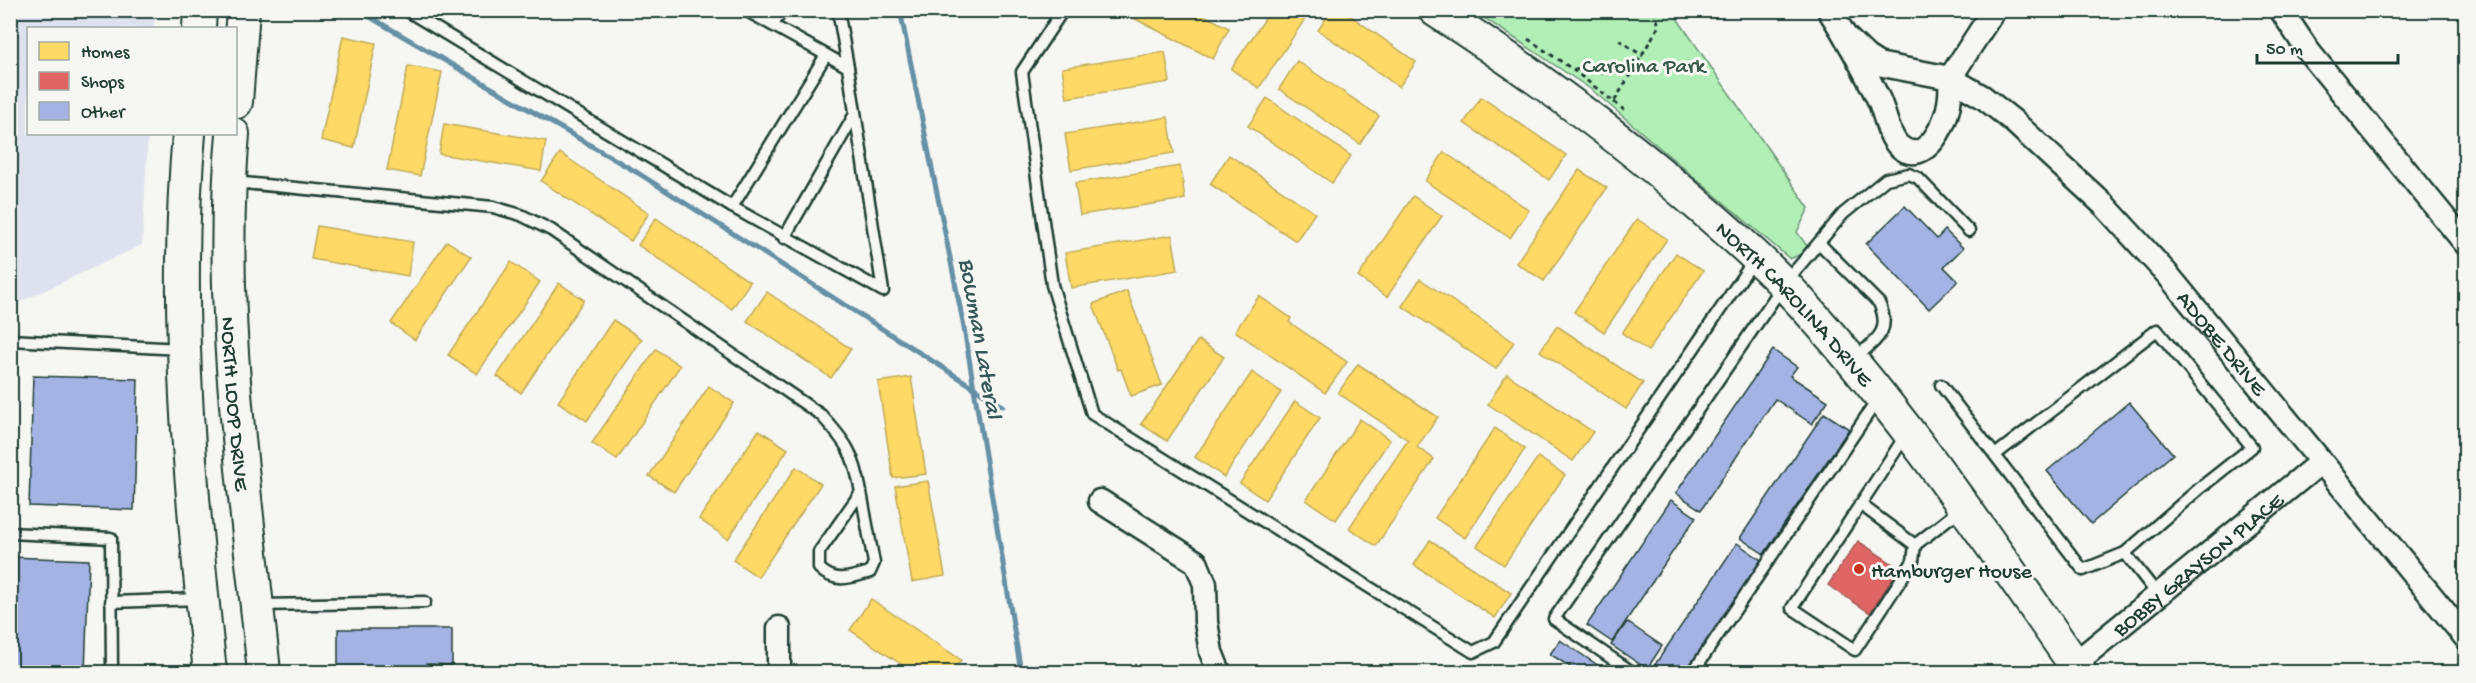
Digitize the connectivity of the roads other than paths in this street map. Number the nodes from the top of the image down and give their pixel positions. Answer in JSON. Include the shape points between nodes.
{"nodes":[{"id":1,"x":200,"y":10,"type":"edge"},
{"id":2,"x":243,"y":10,"type":"edge"},
{"id":3,"x":406,"y":10,"type":"edge"},
{"id":4,"x":746,"y":10,"type":"edge"},
{"id":5,"x":783,"y":10,"type":"edge"},
{"id":6,"x":838,"y":10,"type":"edge"},
{"id":7,"x":1063,"y":10,"type":"edge"},
{"id":8,"x":1435,"y":10,"type":"edge"},
{"id":9,"x":1829,"y":10,"type":"edge"},
{"id":10,"x":1994,"y":10,"type":"edge"},
{"id":11,"x":2281,"y":10,"type":"edge"},
{"id":12,"x":772,"y":25,"type":"junction"},
{"id":13,"x":198,"y":27,"type":"edge"},
{"id":14,"x":1847,"y":38,"type":"junction"},
{"id":15,"x":826,"y":55,"type":"junction"},
{"id":16,"x":848,"y":67,"type":"junction"},
{"id":17,"x":1950,"y":78,"type":"junction"},
{"id":18,"x":237,"y":89,"type":"edge"},
{"id":19,"x":855,"y":114,"type":"junction"},
{"id":20,"x":189,"y":135,"type":"edge"},
{"id":21,"x":233,"y":135,"type":"edge"},
{"id":22,"x":185,"y":177,"type":"junction"},
{"id":23,"x":229,"y":182,"type":"junction"},
{"id":24,"x":732,"y":207,"type":"junction"},
{"id":25,"x":1969,"y":231,"type":"dead end"},
{"id":26,"x":784,"y":238,"type":"junction"},
{"id":27,"x":1819,"y":243,"type":"junction"},
{"id":28,"x":2466,"y":244,"type":"edge"},
{"id":29,"x":1756,"y":257,"type":"junction"},
{"id":30,"x":1784,"y":284,"type":"junction"},
{"id":31,"x":10,"y":340,"type":"edge"},
{"id":32,"x":186,"y":349,"type":"junction"},
{"id":33,"x":1852,"y":361,"type":"junction"},
{"id":34,"x":1941,"y":385,"type":"dead end"},
{"id":35,"x":1881,"y":395,"type":"junction"},
{"id":36,"x":1909,"y":430,"type":"junction"},
{"id":37,"x":1995,"y":455,"type":"junction"},
{"id":38,"x":2320,"y":462,"type":"junction"},
{"id":39,"x":861,"y":492,"type":"junction"},
{"id":40,"x":1100,"y":501,"type":"dead end"},
{"id":41,"x":1860,"y":504,"type":"junction"},
{"id":42,"x":1965,"y":506,"type":"junction"},
{"id":43,"x":10,"y":533,"type":"edge"},
{"id":44,"x":1915,"y":545,"type":"junction"},
{"id":45,"x":2125,"y":553,"type":"junction"},
{"id":46,"x":2158,"y":595,"type":"junction"},
{"id":47,"x":202,"y":599,"type":"junction"},
{"id":48,"x":425,"y":602,"type":"dead end"},
{"id":49,"x":111,"y":603,"type":"junction"},
{"id":50,"x":258,"y":605,"type":"junction"},
{"id":51,"x":779,"y":628,"type":"dead end"},
{"id":52,"x":2466,"y":638,"type":"edge"},
{"id":53,"x":2077,"y":668,"type":"edge"},
{"id":54,"x":112,"y":672,"type":"edge"},
{"id":55,"x":210,"y":672,"type":"edge"},
{"id":56,"x":264,"y":672,"type":"edge"},
{"id":57,"x":779,"y":672,"type":"edge"},
{"id":58,"x":1219,"y":672,"type":"edge"},
{"id":59,"x":1632,"y":672,"type":"edge"},
{"id":60,"x":1694,"y":672,"type":"edge"}],
"edges":[{"from":1,"to":13,"type":"main road"},
{"from":2,"to":18,"type":"main road"},
{"from":3,"to":24,"type":"lane"},
{"from":4,"to":12,"type":"lane"},
{"from":5,"to":12,"type":"lane"},
{"from":6,"to":16,"type":"lane"},
{"from":7,"to":29,"type":"lane","via":[[1022,72],[1052,285],[1092,414],[1473,652],[1494,642]]},
{"from":8,"to":29,"type":"main road","name":"NORTH CAROLINA DRIVE","via":[[1505,55],[1644,158]]},
{"from":9,"to":14,"type":"street","name":"ADOBE DRIVE"},
{"from":10,"to":17,"type":"street"},
{"from":11,"to":28,"type":"street","via":[[2309,51]]},
{"from":12,"to":15,"type":"lane"},
{"from":14,"to":17,"type":"street","name":"ADOBE DRIVE","via":[[1878,64]]},
{"from":14,"to":17,"type":"street","name":"ADOBE DRIVE","via":[[1895,141],[1906,151],[1926,149],[1942,129],[1949,110]]},
{"from":15,"to":16,"type":"lane"},
{"from":15,"to":24,"type":"lane"},
{"from":16,"to":19,"type":"lane"},
{"from":17,"to":38,"type":"street","name":"ADOBE DRIVE","via":[[2012,120],[2104,205],[2168,275]]},
{"from":19,"to":26,"type":"lane"},
{"from":19,"to":26,"type":"lane","via":[[883,291]]},
{"from":20,"to":22,"type":"main road","name":"NORTH LOOP DRIVE"},
{"from":21,"to":23,"type":"main road","name":"NORTH LOOP DRIVE"},
{"from":22,"to":23,"type":"main road"},
{"from":22,"to":32,"type":"main road","name":"NORTH LOOP DRIVE"},
{"from":23,"to":39,"type":"lane","via":[[493,207],[550,230],[821,415],[841,436],[855,460]]},
{"from":23,"to":50,"type":"main road","name":"NORTH LOOP DRIVE","via":[[229,334]]},
{"from":24,"to":26,"type":"lane"},
{"from":25,"to":27,"type":"lane","via":[[1918,178],[1908,174],[1886,179],[1843,214]]},
{"from":27,"to":30,"type":"lane"},
{"from":27,"to":33,"type":"lane","via":[[1879,303],[1885,315],[1882,332]]},
{"from":29,"to":30,"type":"main road","name":"NORTH CAROLINA DRIVE"},
{"from":30,"to":33,"type":"main road","name":"NORTH CAROLINA DRIVE"},
{"from":30,"to":59,"type":"lane","via":[[1554,619]]},
{"from":31,"to":32,"type":"lane"},
{"from":32,"to":47,"type":"main road","name":"NORTH LOOP DRIVE"},
{"from":33,"to":35,"type":"main road","name":"NORTH CAROLINA DRIVE"},
{"from":34,"to":37,"type":"lane"},
{"from":35,"to":36,"type":"main road","name":"NORTH CAROLINA DRIVE"},
{"from":35,"to":60,"type":"lane"},
{"from":36,"to":41,"type":"lane"},
{"from":36,"to":42,"type":"main road","name":"NORTH CAROLINA DRIVE"},
{"from":37,"to":45,"type":"lane","via":[[2083,570]]},
{"from":37,"to":45,"type":"lane","via":[[2157,330],[2252,447]]},
{"from":38,"to":46,"type":"street","name":"BOBBY GRAYSON PLACE"},
{"from":38,"to":52,"type":"street","name":"ADOBE DRIVE"},
{"from":39,"to":39,"type":"lane","via":[[874,563],[870,572],[842,580],[828,577],[819,568],[819,552]]},
{"from":40,"to":58,"type":"street","via":[[1196,562],[1205,584],[1206,622]]},
{"from":41,"to":44,"type":"lane"},
{"from":41,"to":44,"type":"lane","via":[[1792,609],[1855,650],[1913,561]]},
{"from":42,"to":44,"type":"lane"},
{"from":42,"to":53,"type":"main road","name":"NORTH CAROLINA DRIVE"},
{"from":43,"to":49,"type":"lane","via":[[111,538]]},
{"from":45,"to":46,"type":"lane"},
{"from":46,"to":53,"type":"street","name":"BOBBY GRAYSON PLACE"},
{"from":47,"to":49,"type":"lane"},
{"from":47,"to":55,"type":"main road","name":"NORTH LOOP DRIVE"},
{"from":48,"to":50,"type":"lane"},
{"from":49,"to":54,"type":"lane"},
{"from":50,"to":56,"type":"main road","name":"NORTH LOOP DRIVE"},
{"from":51,"to":57,"type":"street"}]}
